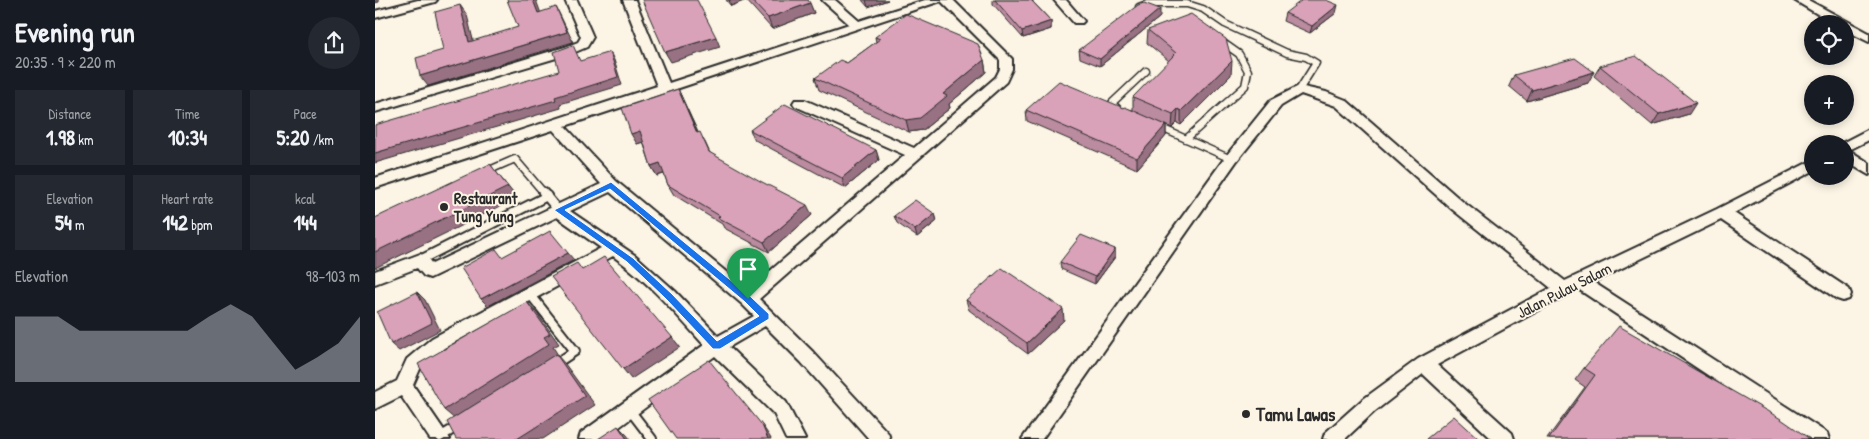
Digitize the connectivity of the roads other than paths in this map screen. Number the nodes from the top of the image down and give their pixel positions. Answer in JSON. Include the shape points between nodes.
{"nodes":[{"id":1,"x":431,"y":0,"type":"edge"},
{"id":2,"x":571,"y":0,"type":"edge"},
{"id":3,"x":629,"y":0,"type":"edge"},
{"id":4,"x":828,"y":0,"type":"edge"},
{"id":5,"x":936,"y":0,"type":"edge"},
{"id":6,"x":946,"y":0,"type":"edge"},
{"id":7,"x":1060,"y":0,"type":"edge"},
{"id":8,"x":1800,"y":0,"type":"edge"},
{"id":9,"x":1135,"y":8,"type":"edge"},
{"id":10,"x":375,"y":15,"type":"edge"},
{"id":11,"x":1828,"y":15,"type":"edge"},
{"id":12,"x":1078,"y":21,"type":"dead end"},
{"id":13,"x":857,"y":26,"type":"junction"},
{"id":14,"x":1854,"y":30,"type":"edge"},
{"id":15,"x":1869,"y":38,"type":"edge"},
{"id":16,"x":1218,"y":39,"type":"edge"},
{"id":17,"x":1146,"y":71,"type":"dead end"},
{"id":18,"x":664,"y":87,"type":"junction"},
{"id":19,"x":1299,"y":90,"type":"junction"},
{"id":20,"x":800,"y":103,"type":"dead end"},
{"id":21,"x":375,"y":108,"type":"edge"},
{"id":22,"x":1125,"y":112,"type":"edge"},
{"id":23,"x":556,"y":124,"type":"junction"},
{"id":24,"x":1151,"y":124,"type":"edge"},
{"id":25,"x":1869,"y":134,"type":"edge"},
{"id":26,"x":1186,"y":139,"type":"junction"},
{"id":27,"x":1854,"y":143,"type":"edge"},
{"id":28,"x":915,"y":154,"type":"junction"},
{"id":29,"x":1231,"y":159,"type":"junction"},
{"id":30,"x":1854,"y":160,"type":"edge"},
{"id":31,"x":1804,"y":170,"type":"edge"},
{"id":32,"x":1869,"y":170,"type":"edge"},
{"id":33,"x":480,"y":174,"type":"edge"},
{"id":34,"x":375,"y":183,"type":"edge"},
{"id":35,"x":611,"y":185,"type":"junction"},
{"id":36,"x":547,"y":196,"type":"junction"},
{"id":37,"x":558,"y":210,"type":"junction"},
{"id":38,"x":1721,"y":213,"type":"junction"},
{"id":39,"x":612,"y":249,"type":"junction"},
{"id":40,"x":420,"y":260,"type":"junction"},
{"id":41,"x":375,"y":278,"type":"edge"},
{"id":42,"x":1572,"y":285,"type":"junction"},
{"id":43,"x":530,"y":294,"type":"junction"},
{"id":44,"x":1843,"y":294,"type":"dead end"},
{"id":45,"x":748,"y":299,"type":"junction"},
{"id":46,"x":766,"y":317,"type":"junction"},
{"id":47,"x":716,"y":346,"type":"junction"},
{"id":48,"x":1424,"y":364,"type":"junction"},
{"id":49,"x":543,"y":371,"type":"edge"},
{"id":50,"x":403,"y":386,"type":"junction"},
{"id":51,"x":375,"y":401,"type":"edge"},
{"id":52,"x":629,"y":409,"type":"junction"},
{"id":53,"x":472,"y":417,"type":"edge"},
{"id":54,"x":868,"y":432,"type":"edge"},
{"id":55,"x":441,"y":438,"type":"edge"},
{"id":56,"x":588,"y":439,"type":"edge"},
{"id":57,"x":652,"y":439,"type":"edge"},
{"id":58,"x":796,"y":439,"type":"edge"},
{"id":59,"x":881,"y":439,"type":"edge"},
{"id":60,"x":1031,"y":439,"type":"edge"},
{"id":61,"x":1332,"y":439,"type":"edge"},
{"id":62,"x":1505,"y":439,"type":"edge"},
{"id":63,"x":1820,"y":439,"type":"edge"}],
"edges":[{"from":1,"to":10,"type":"street"},
{"from":2,"to":21,"type":"street","via":[[587,37],[583,44]]},
{"from":3,"to":18,"type":"street"},
{"from":4,"to":13,"type":"street"},
{"from":5,"to":13,"type":"street"},
{"from":6,"to":28,"type":"street","via":[[1005,59],[1006,69],[1002,79]]},
{"from":7,"to":12,"type":"street"},
{"from":8,"to":11,"type":"street"},
{"from":9,"to":19,"type":"lane","via":[[1147,4],[1187,4],[1203,9],[1225,24],[1287,53],[1307,58],[1316,63]]},
{"from":13,"to":18,"type":"street"},
{"from":14,"to":15,"type":"street"},
{"from":16,"to":26,"type":"lane","via":[[1239,54],[1248,71],[1245,86]]},
{"from":17,"to":22,"type":"lane","via":[[1112,103]]},
{"from":18,"to":23,"type":"street"},
{"from":19,"to":29,"type":"street","via":[[1276,102]]},
{"from":19,"to":42,"type":"street","via":[[1341,103],[1458,206]]},
{"from":20,"to":28,"type":"street"},
{"from":23,"to":34,"type":"street"},
{"from":23,"to":35,"type":"street"},
{"from":24,"to":26,"type":"lane"},
{"from":25,"to":27,"type":"street"},
{"from":26,"to":29,"type":"lane"},
{"from":28,"to":45,"type":"street"},
{"from":29,"to":60,"type":"street"},
{"from":30,"to":32,"type":"street"},
{"from":31,"to":38,"type":"street","name":"Jalan Pulau Salam"},
{"from":33,"to":36,"type":"lane","via":[[515,159]]},
{"from":35,"to":37,"type":"street"},
{"from":35,"to":45,"type":"street"},
{"from":36,"to":37,"type":"lane"},
{"from":36,"to":40,"type":"lane"},
{"from":37,"to":39,"type":"street"},
{"from":37,"to":40,"type":"street","via":[[430,272]]},
{"from":38,"to":42,"type":"street","name":"Jalan Pulau Salam"},
{"from":38,"to":44,"type":"street"},
{"from":39,"to":43,"type":"street"},
{"from":39,"to":47,"type":"street","via":[[630,260],[663,290]]},
{"from":40,"to":41,"type":"street"},
{"from":42,"to":48,"type":"street","name":"Jalan Pulau Salam"},
{"from":42,"to":63,"type":"street"},
{"from":43,"to":49,"type":"lane","via":[[575,351]]},
{"from":43,"to":50,"type":"street","via":[[437,343],[413,364]]},
{"from":45,"to":46,"type":"street"},
{"from":46,"to":47,"type":"street"},
{"from":46,"to":54,"type":"street","via":[[807,357]]},
{"from":47,"to":52,"type":"street"},
{"from":47,"to":58,"type":"street","via":[[780,408]]},
{"from":48,"to":61,"type":"street","name":"Jalan Pulau Salam","via":[[1368,406]]},
{"from":48,"to":62,"type":"street"},
{"from":50,"to":51,"type":"street"},
{"from":50,"to":55,"type":"street"},
{"from":52,"to":56,"type":"street"},
{"from":52,"to":57,"type":"lane"},
{"from":53,"to":55,"type":"lane"},
{"from":54,"to":59,"type":"street"}]}
